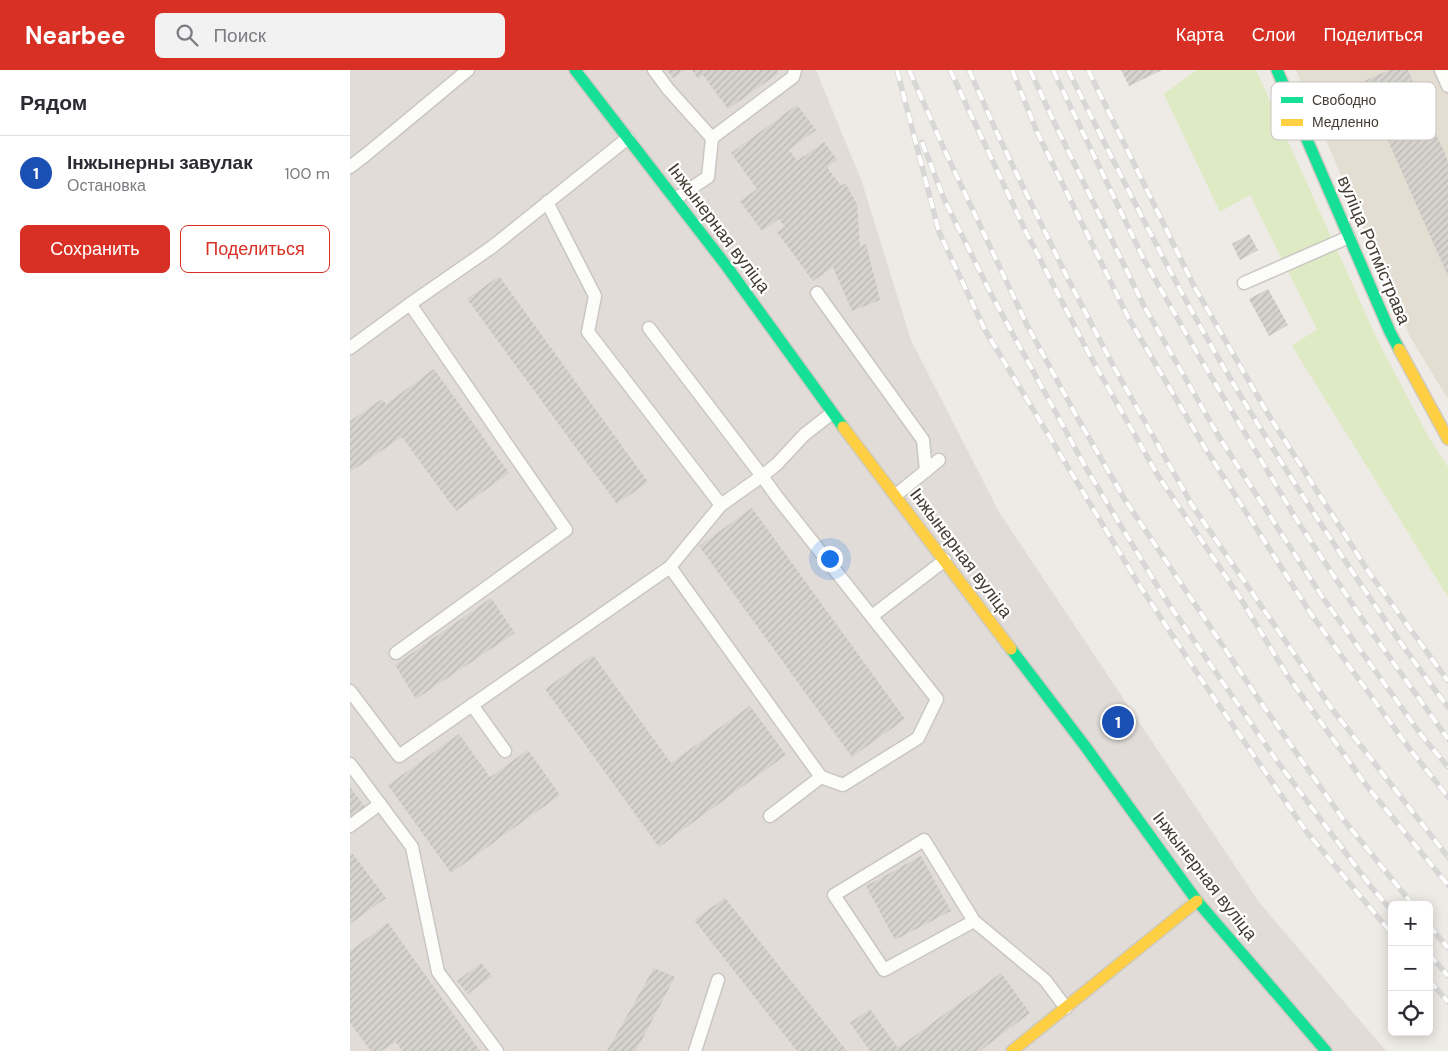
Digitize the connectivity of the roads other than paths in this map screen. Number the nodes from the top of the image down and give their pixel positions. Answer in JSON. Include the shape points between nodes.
{"nodes":[{"id":1,"x":468,"y":70,"type":"edge"},
{"id":2,"x":575,"y":70,"type":"edge"},
{"id":3,"x":654,"y":70,"type":"edge"},
{"id":4,"x":795,"y":70,"type":"edge"},
{"id":5,"x":1277,"y":70,"type":"edge"},
{"id":6,"x":1441,"y":70,"type":"edge"},
{"id":7,"x":1282,"y":82,"type":"edge"},
{"id":8,"x":1448,"y":86,"type":"edge"},
{"id":9,"x":628,"y":138,"type":"junction"},
{"id":10,"x":712,"y":138,"type":"junction"},
{"id":11,"x":1307,"y":140,"type":"edge"},
{"id":12,"x":350,"y":167,"type":"edge"},
{"id":13,"x":674,"y":199,"type":"junction"},
{"id":14,"x":547,"y":202,"type":"junction"},
{"id":15,"x":1349,"y":237,"type":"junction"},
{"id":16,"x":1244,"y":283,"type":"dead end"},
{"id":17,"x":817,"y":293,"type":"dead end"},
{"id":18,"x":410,"y":304,"type":"junction"},
{"id":19,"x":649,"y":328,"type":"dead end"},
{"id":20,"x":350,"y":348,"type":"edge"},
{"id":21,"x":832,"y":413,"type":"junction"},
{"id":22,"x":1443,"y":419,"type":"edge"},
{"id":23,"x":1448,"y":439,"type":"edge"},
{"id":24,"x":939,"y":460,"type":"dead end"},
{"id":25,"x":926,"y":471,"type":"junction"},
{"id":26,"x":762,"y":476,"type":"junction"},
{"id":27,"x":896,"y":495,"type":"junction"},
{"id":28,"x":721,"y":505,"type":"junction"},
{"id":29,"x":945,"y":560,"type":"junction"},
{"id":30,"x":670,"y":567,"type":"junction"},
{"id":31,"x":872,"y":616,"type":"junction"},
{"id":32,"x":396,"y":653,"type":"dead end"},
{"id":33,"x":350,"y":691,"type":"edge"},
{"id":34,"x":472,"y":705,"type":"junction"},
{"id":35,"x":505,"y":751,"type":"dead end"},
{"id":36,"x":350,"y":764,"type":"edge"},
{"id":37,"x":821,"y":777,"type":"junction"},
{"id":38,"x":380,"y":804,"type":"junction"},
{"id":39,"x":770,"y":816,"type":"dead end"},
{"id":40,"x":350,"y":826,"type":"edge"},
{"id":41,"x":1197,"y":901,"type":"junction"},
{"id":42,"x":974,"y":921,"type":"junction"},
{"id":43,"x":718,"y":980,"type":"dead end"},
{"id":44,"x":1066,"y":1008,"type":"junction"},
{"id":45,"x":496,"y":1051,"type":"edge"},
{"id":46,"x":695,"y":1051,"type":"edge"},
{"id":47,"x":1012,"y":1051,"type":"edge"},
{"id":48,"x":1326,"y":1051,"type":"edge"}],
"edges":[{"from":1,"to":12,"type":"lane"},
{"from":2,"to":9,"type":"street","name":"Інжынерная вуліца"},
{"from":3,"to":10,"type":"lane"},
{"from":4,"to":10,"type":"lane","via":[[793,77]]},
{"from":5,"to":7,"type":"street","name":"вуліца Ротмістрава"},
{"from":6,"to":8,"type":"lane"},
{"from":9,"to":13,"type":"street","name":"Інжынерная вуліца"},
{"from":9,"to":14,"type":"lane"},
{"from":10,"to":13,"type":"lane","via":[[708,177]]},
{"from":11,"to":15,"type":"street","name":"вуліца Ротмістрава"},
{"from":13,"to":21,"type":"street","name":"Інжынерная вуліца"},
{"from":14,"to":18,"type":"lane","via":[[492,247]]},
{"from":14,"to":28,"type":"lane","via":[[595,296],[588,332]]},
{"from":15,"to":16,"type":"lane"},
{"from":15,"to":22,"type":"street","name":"вуліца Ротмістрава","via":[[1390,332]]},
{"from":17,"to":25,"type":"lane","via":[[923,440]]},
{"from":18,"to":20,"type":"lane"},
{"from":18,"to":32,"type":"lane","via":[[566,530]]},
{"from":19,"to":26,"type":"lane"},
{"from":21,"to":26,"type":"lane"},
{"from":21,"to":27,"type":"street","name":"Інжынерная вуліца"},
{"from":22,"to":23,"type":"street","name":"вуліца Ротмістрава"},
{"from":24,"to":25,"type":"lane"},
{"from":25,"to":27,"type":"lane"},
{"from":26,"to":28,"type":"lane"},
{"from":26,"to":31,"type":"lane"},
{"from":27,"to":29,"type":"street","name":"Інжынерная вуліца"},
{"from":28,"to":30,"type":"lane"},
{"from":29,"to":31,"type":"lane"},
{"from":29,"to":41,"type":"street","name":"Інжынерная вуліца"},
{"from":30,"to":34,"type":"lane"},
{"from":30,"to":37,"type":"lane"},
{"from":31,"to":37,"type":"lane","via":[[937,699],[918,738],[843,785]]},
{"from":33,"to":34,"type":"lane","via":[[399,756]]},
{"from":34,"to":35,"type":"lane"},
{"from":36,"to":38,"type":"lane"},
{"from":37,"to":39,"type":"lane"},
{"from":38,"to":40,"type":"lane"},
{"from":38,"to":45,"type":"lane","via":[[412,848],[438,972]]},
{"from":41,"to":44,"type":"street"},
{"from":41,"to":48,"type":"street","name":"Інжынерная вуліца"},
{"from":42,"to":42,"type":"lane","via":[[924,840],[834,895],[884,970]]},
{"from":42,"to":44,"type":"lane","via":[[1045,980]]},
{"from":43,"to":46,"type":"lane"},
{"from":44,"to":47,"type":"street"}]}
